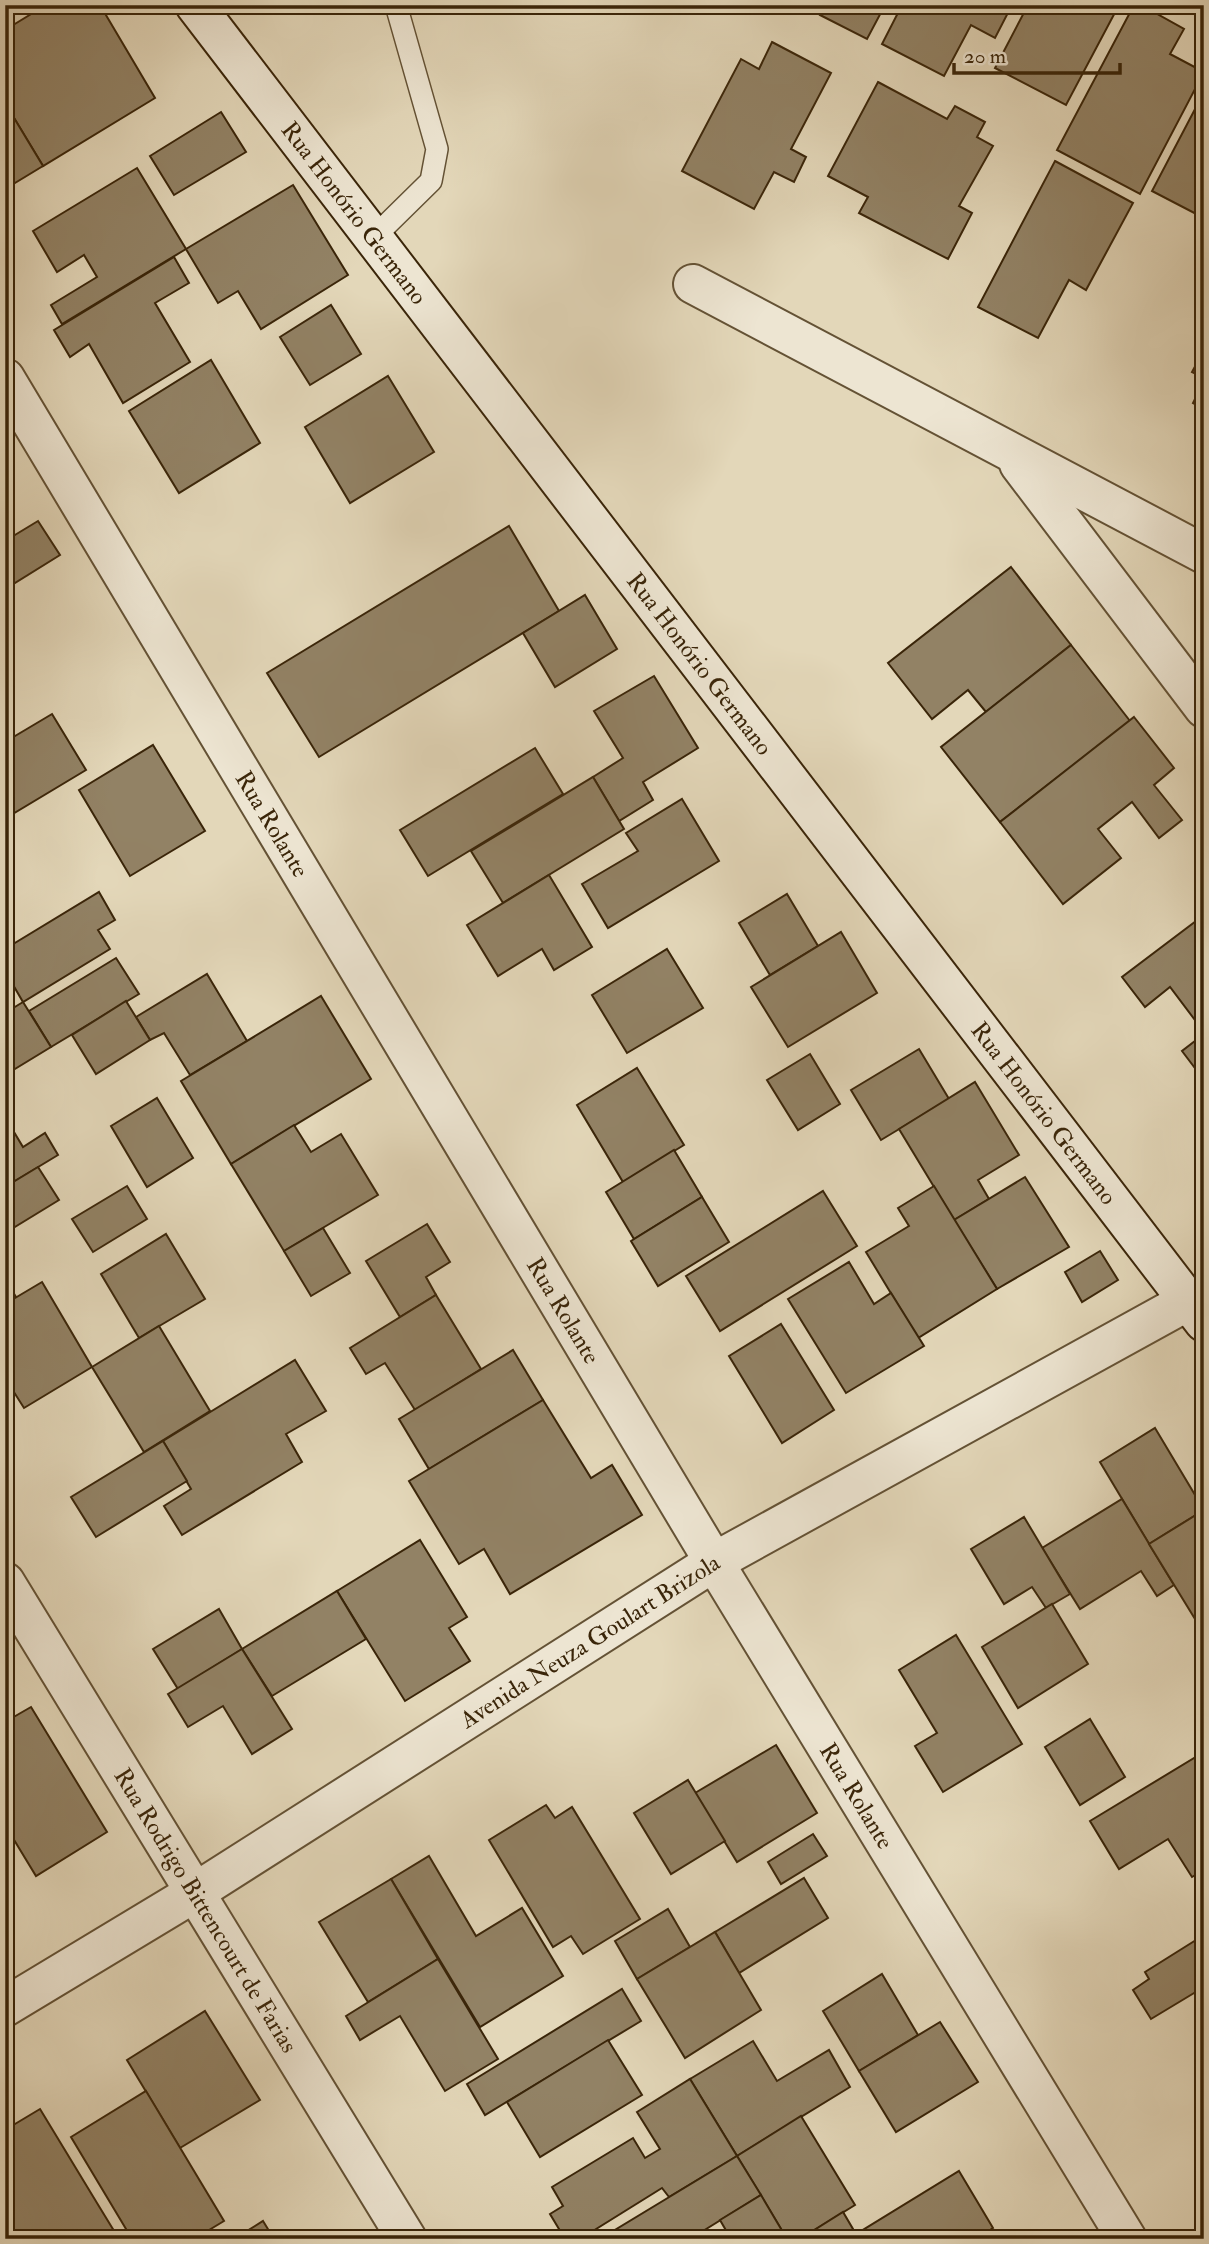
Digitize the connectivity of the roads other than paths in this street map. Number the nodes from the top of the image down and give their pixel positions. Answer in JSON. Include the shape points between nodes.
{"nodes":[{"id":1,"x":195,"y":5,"type":"edge"},
{"id":2,"x":396,"y":5,"type":"edge"},
{"id":3,"x":373,"y":238,"type":"junction"},
{"id":4,"x":693,"y":284,"type":"dead end"},
{"id":5,"x":5,"y":378,"type":"edge"},
{"id":6,"x":1012,"y":454,"type":"junction"},
{"id":7,"x":1204,"y":554,"type":"edge"},
{"id":8,"x":1204,"y":708,"type":"edge"},
{"id":9,"x":1196,"y":1311,"type":"edge"},
{"id":10,"x":714,"y":1562,"type":"junction"},
{"id":11,"x":5,"y":1582,"type":"edge"},
{"id":12,"x":194,"y":1893,"type":"junction"},
{"id":13,"x":5,"y":2007,"type":"edge"},
{"id":14,"x":407,"y":2239,"type":"edge"},
{"id":15,"x":1128,"y":2239,"type":"edge"}],
"edges":[{"from":1,"to":3,"type":"street","name":"Rua Honório Germano"},
{"from":2,"to":3,"type":"lane","via":[[437,149],[436,167],[431,181]]},
{"from":3,"to":9,"type":"street","name":"Rua Honório Germano"},
{"from":4,"to":6,"type":"street"},
{"from":5,"to":10,"type":"street","name":"Rua Rolante"},
{"from":6,"to":7,"type":"street"},
{"from":6,"to":8,"type":"street"},
{"from":9,"to":10,"type":"street","name":"Avenida Neuza Goulart Brizola"},
{"from":10,"to":12,"type":"street","name":"Avenida Neuza Goulart Brizola"},
{"from":10,"to":15,"type":"street","name":"Rua Rolante"},
{"from":11,"to":12,"type":"street","name":"Rua Rodrigo Bittencourt de Farias"},
{"from":12,"to":13,"type":"street","name":"Avenida Neuza Goulart Brizola"},
{"from":12,"to":14,"type":"street","name":"Rua Rodrigo Bittencourt de Farias"}]}
